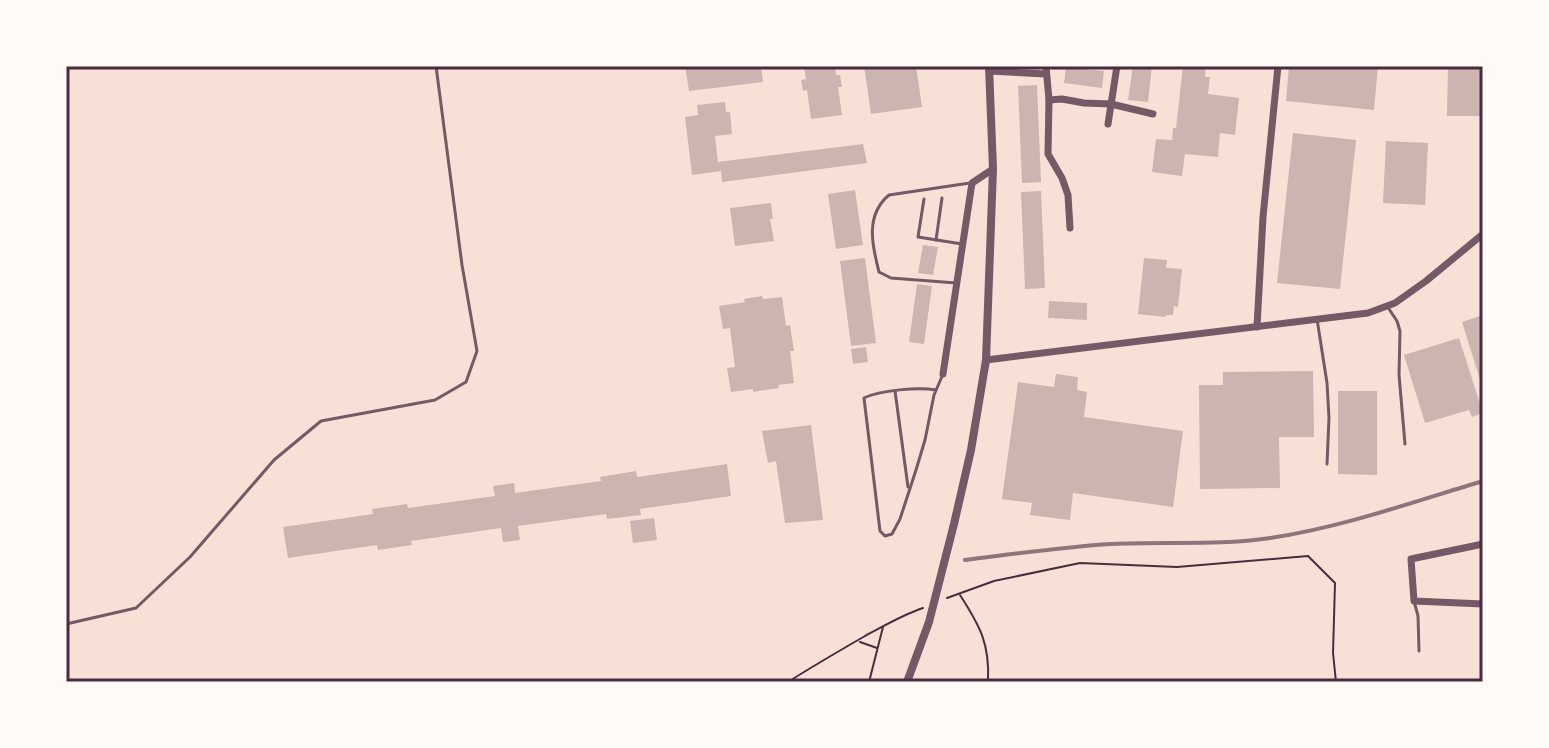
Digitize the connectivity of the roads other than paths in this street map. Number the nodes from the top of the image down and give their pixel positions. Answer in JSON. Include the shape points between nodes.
{"nodes":[{"id":1,"x":436,"y":66,"type":"edge"},
{"id":2,"x":1117,"y":66,"type":"edge"},
{"id":3,"x":1278,"y":66,"type":"edge"},
{"id":4,"x":989,"y":68,"type":"edge"},
{"id":5,"x":1046,"y":70,"type":"edge"},
{"id":6,"x":1049,"y":100,"type":"junction"},
{"id":7,"x":1111,"y":104,"type":"junction"},
{"id":8,"x":1153,"y":114,"type":"dead end"},
{"id":9,"x":1108,"y":124,"type":"dead end"},
{"id":10,"x":993,"y":169,"type":"junction"},
{"id":11,"x":972,"y":183,"type":"junction"},
{"id":12,"x":942,"y":198,"type":"dead end"},
{"id":13,"x":924,"y":199,"type":"dead end"},
{"id":14,"x":1070,"y":228,"type":"dead end"},
{"id":15,"x":1483,"y":234,"type":"edge"},
{"id":16,"x":936,"y":240,"type":"junction"},
{"id":17,"x":962,"y":244,"type":"junction"},
{"id":18,"x":956,"y":283,"type":"junction"},
{"id":19,"x":1391,"y":304,"type":"junction"},
{"id":20,"x":1317,"y":319,"type":"junction"},
{"id":21,"x":1257,"y":327,"type":"junction"},
{"id":22,"x":986,"y":360,"type":"junction"},
{"id":23,"x":943,"y":374,"type":"joint"},
{"id":24,"x":936,"y":390,"type":"junction"},
{"id":25,"x":895,"y":391,"type":"junction"},
{"id":26,"x":1405,"y":444,"type":"dead end"},
{"id":27,"x":1327,"y":464,"type":"dead end"},
{"id":28,"x":909,"y":491,"type":"junction"},
{"id":29,"x":1483,"y":544,"type":"edge"},
{"id":30,"x":1414,"y":601,"type":"junction"},
{"id":31,"x":1483,"y":604,"type":"edge"},
{"id":32,"x":66,"y":624,"type":"edge"},
{"id":33,"x":1419,"y":651,"type":"dead end"},
{"id":34,"x":907,"y":682,"type":"edge"}],
"edges":[{"from":1,"to":32,"type":"lane","via":[[477,351],[466,382],[435,400],[321,421],[274,460],[190,557],[136,608]]},
{"from":2,"to":7,"type":"street"},
{"from":3,"to":21,"type":"street"},
{"from":4,"to":5,"type":"street"},
{"from":4,"to":10,"type":"street"},
{"from":5,"to":6,"type":"street"},
{"from":6,"to":7,"type":"street"},
{"from":6,"to":14,"type":"street","via":[[1048,154],[1068,195]]},
{"from":7,"to":8,"type":"street"},
{"from":7,"to":9,"type":"street"},
{"from":10,"to":11,"type":"street"},
{"from":10,"to":22,"type":"street"},
{"from":11,"to":17,"type":"street"},
{"from":11,"to":18,"type":"lane","via":[[889,195],[879,203],[873,226],[879,272],[891,278]]},
{"from":12,"to":16,"type":"lane"},
{"from":13,"to":16,"type":"lane","via":[[918,237]]},
{"from":15,"to":19,"type":"street"},
{"from":16,"to":17,"type":"lane"},
{"from":17,"to":18,"type":"street"},
{"from":18,"to":23,"type":"street"},
{"from":19,"to":20,"type":"street","via":[[1368,313]]},
{"from":19,"to":26,"type":"lane","via":[[1400,331]]},
{"from":20,"to":21,"type":"street"},
{"from":20,"to":27,"type":"lane","via":[[1327,383]]},
{"from":21,"to":22,"type":"street"},
{"from":22,"to":34,"type":"street","via":[[954,524]]},
{"from":23,"to":24,"type":"lane"},
{"from":24,"to":25,"type":"lane"},
{"from":24,"to":28,"type":"lane"},
{"from":25,"to":28,"type":"lane"},
{"from":25,"to":28,"type":"lane","via":[[864,398],[880,531],[885,536],[900,519]]},
{"from":29,"to":30,"type":"street","via":[[1411,559]]},
{"from":30,"to":31,"type":"street"},
{"from":30,"to":33,"type":"lane"}]}
